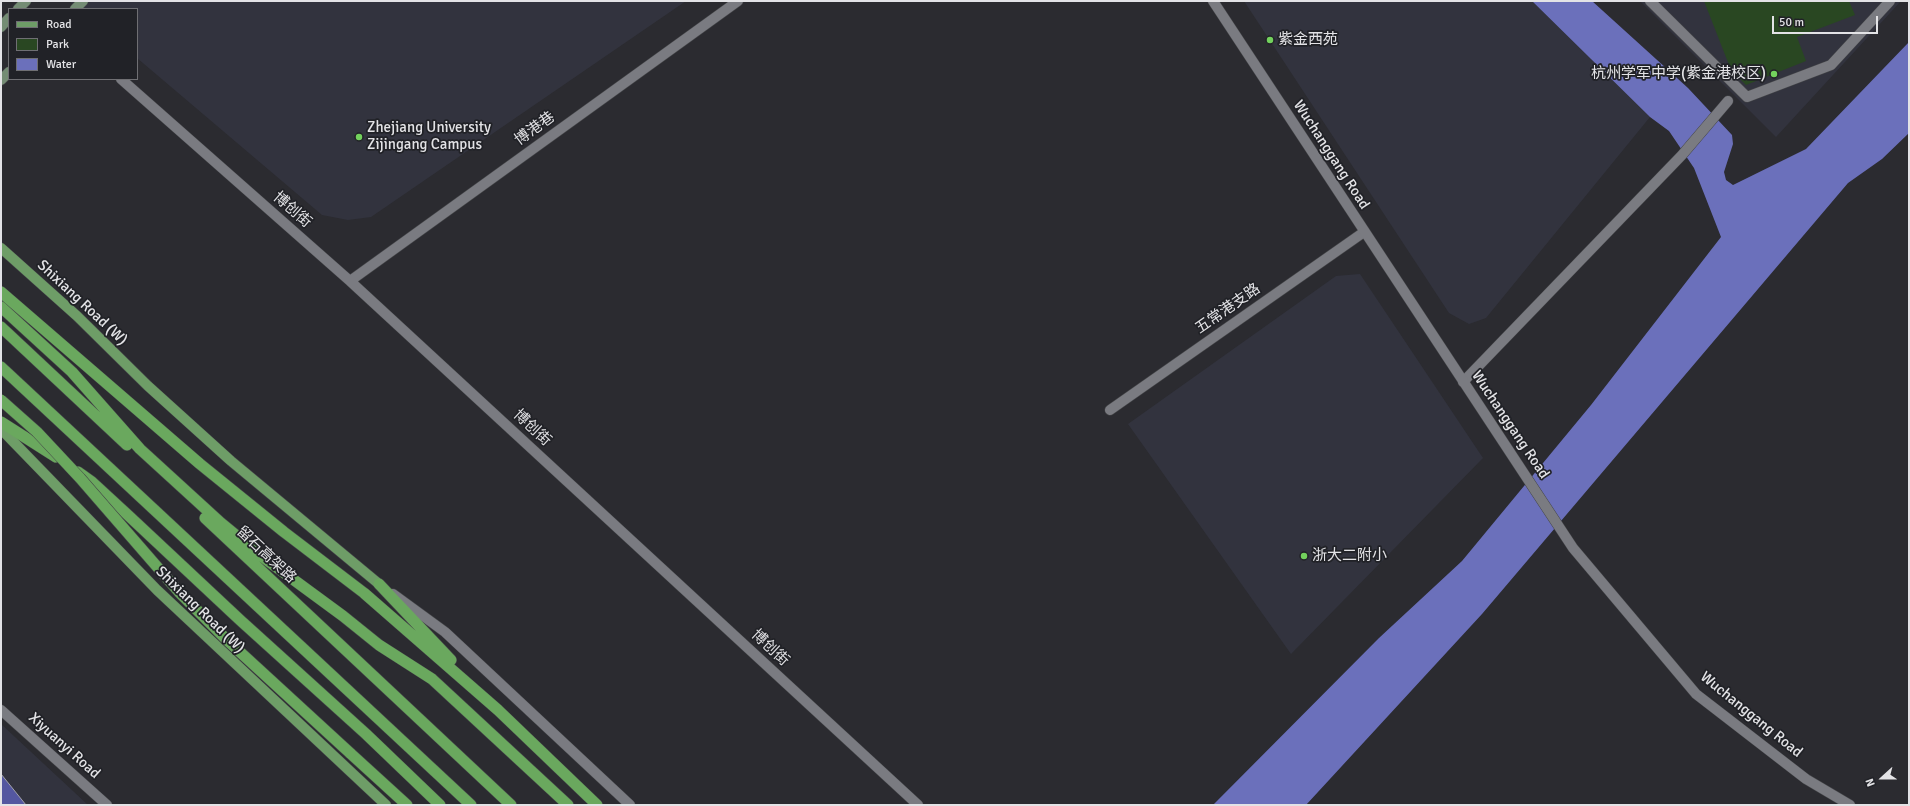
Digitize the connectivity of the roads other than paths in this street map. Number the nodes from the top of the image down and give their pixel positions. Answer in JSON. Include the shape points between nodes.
{"nodes":[{"id":1,"x":738,"y":1,"type":"edge"},
{"id":2,"x":1213,"y":1,"type":"edge"},
{"id":3,"x":1650,"y":1,"type":"edge"},
{"id":4,"x":1890,"y":1,"type":"edge"},
{"id":5,"x":8,"y":19,"type":"edge"},
{"id":6,"x":1,"y":27,"type":"edge"},
{"id":7,"x":122,"y":80,"type":"edge"},
{"id":8,"x":1728,"y":100,"type":"dead end"},
{"id":9,"x":1364,"y":232,"type":"junction"},
{"id":10,"x":1,"y":248,"type":"edge"},
{"id":11,"x":350,"y":281,"type":"junction"},
{"id":12,"x":1,"y":292,"type":"edge"},
{"id":13,"x":1,"y":307,"type":"edge"},
{"id":14,"x":1,"y":327,"type":"edge"},
{"id":15,"x":1,"y":367,"type":"edge"},
{"id":16,"x":1463,"y":382,"type":"junction"},
{"id":17,"x":1,"y":400,"type":"edge"},
{"id":18,"x":1110,"y":410,"type":"dead end"},
{"id":19,"x":1,"y":422,"type":"edge"},
{"id":20,"x":1,"y":429,"type":"edge"},
{"id":21,"x":379,"y":584,"type":"junction"},
{"id":22,"x":1,"y":710,"type":"edge"},
{"id":23,"x":498,"y":710,"type":"junction"},
{"id":24,"x":106,"y":805,"type":"edge"},
{"id":25,"x":386,"y":805,"type":"edge"},
{"id":26,"x":407,"y":805,"type":"edge"},
{"id":27,"x":440,"y":805,"type":"edge"},
{"id":28,"x":471,"y":805,"type":"edge"},
{"id":29,"x":511,"y":805,"type":"edge"},
{"id":30,"x":568,"y":805,"type":"edge"},
{"id":31,"x":597,"y":805,"type":"edge"},
{"id":32,"x":630,"y":805,"type":"edge"},
{"id":33,"x":918,"y":805,"type":"edge"},
{"id":34,"x":1850,"y":805,"type":"edge"}],
"edges":[{"from":1,"to":11,"type":"street","name":"博港巷"},
{"from":2,"to":9,"type":"street","name":"Wuchanggang Road"},
{"from":3,"to":4,"type":"street","via":[[1747,97],[1831,65]]},
{"from":5,"to":6,"type":"main road"},
{"from":7,"to":11,"type":"street","name":"博创街"},
{"from":8,"to":16,"type":"street","via":[[1682,154]]},
{"from":9,"to":16,"type":"street","name":"Wuchanggang Road"},
{"from":9,"to":18,"type":"street","name":"五常港支路"},
{"from":10,"to":21,"type":"main road","name":"Shixiang Road (W)","via":[[231,461]]},
{"from":11,"to":33,"type":"street","name":"博创街"},
{"from":12,"to":23,"type":"highway","via":[[200,464],[364,593]]},
{"from":13,"to":30,"type":"highway","via":[[72,372],[140,449],[221,523],[379,645],[432,679]]},
{"from":14,"to":29,"type":"highway","name":"留石高架路"},
{"from":15,"to":28,"type":"highway"},
{"from":16,"to":34,"type":"street","name":"Wuchanggang Road","via":[[1573,548],[1696,694],[1806,779]]},
{"from":17,"to":26,"type":"highway","bridge":true,"via":[[37,432],[179,592],[228,642]]},
{"from":19,"to":27,"type":"highway","via":[[48,450],[92,482]]},
{"from":20,"to":25,"type":"main road","name":"Shixiang Road (W)","via":[[157,590]]},
{"from":21,"to":23,"type":"highway"},
{"from":21,"to":32,"type":"street","via":[[445,632]]},
{"from":22,"to":24,"type":"street","name":"Xiyuanyi Road"},
{"from":23,"to":31,"type":"highway"}]}
